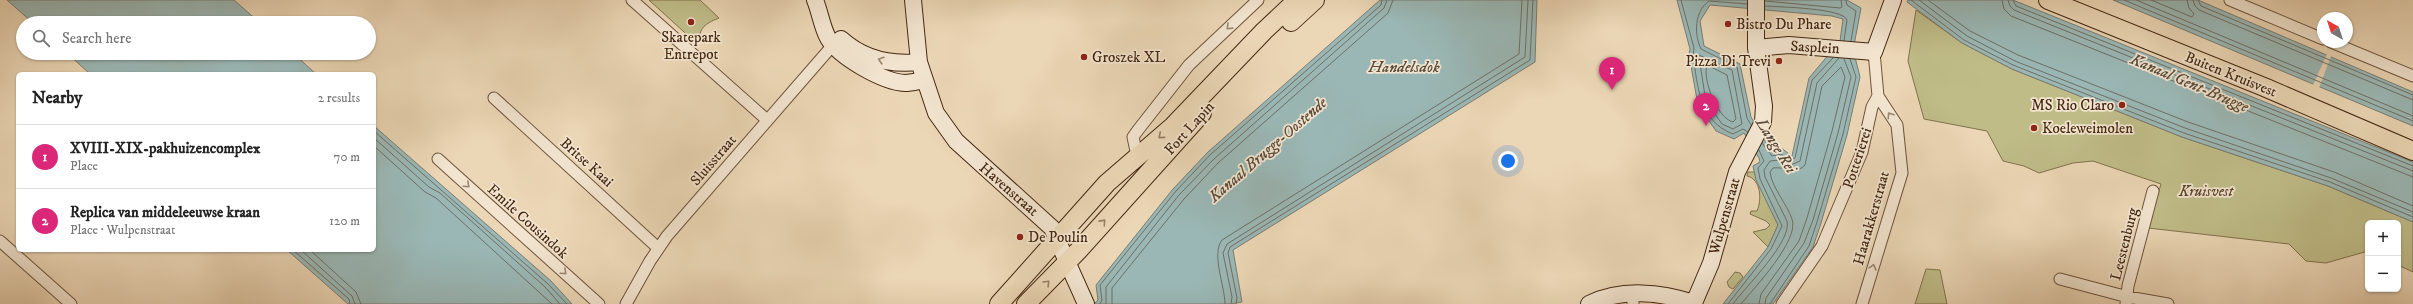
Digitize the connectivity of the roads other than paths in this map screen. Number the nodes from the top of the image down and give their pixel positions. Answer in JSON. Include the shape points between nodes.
{"nodes":[{"id":1,"x":632,"y":0,"type":"edge"},
{"id":2,"x":815,"y":0,"type":"edge"},
{"id":3,"x":913,"y":0,"type":"edge"},
{"id":4,"x":1258,"y":0,"type":"edge"},
{"id":5,"x":1297,"y":0,"type":"edge"},
{"id":6,"x":1315,"y":0,"type":"edge"},
{"id":7,"x":1893,"y":0,"type":"edge"},
{"id":8,"x":2048,"y":0,"type":"edge"},
{"id":9,"x":2076,"y":0,"type":"edge"},
{"id":10,"x":2230,"y":0,"type":"edge"},
{"id":11,"x":1756,"y":5,"type":"edge"},
{"id":12,"x":2317,"y":36,"type":"edge"},
{"id":13,"x":837,"y":42,"type":"junction"},
{"id":14,"x":1756,"y":48,"type":"junction"},
{"id":15,"x":2345,"y":48,"type":"edge"},
{"id":16,"x":1874,"y":52,"type":"junction"},
{"id":17,"x":919,"y":62,"type":"junction"},
{"id":18,"x":2413,"y":76,"type":"edge"},
{"id":19,"x":924,"y":80,"type":"junction"},
{"id":20,"x":1878,"y":96,"type":"junction"},
{"id":21,"x":494,"y":98,"type":"dead end"},
{"id":22,"x":767,"y":120,"type":"junction"},
{"id":23,"x":2413,"y":139,"type":"edge"},
{"id":24,"x":2413,"y":151,"type":"edge"},
{"id":25,"x":1137,"y":156,"type":"junction"},
{"id":26,"x":438,"y":159,"type":"dead end"},
{"id":27,"x":2153,"y":191,"type":"dead end"},
{"id":28,"x":1057,"y":238,"type":"junction"},
{"id":29,"x":0,"y":241,"type":"edge"},
{"id":30,"x":658,"y":248,"type":"junction"},
{"id":31,"x":1068,"y":262,"type":"junction"},
{"id":32,"x":2060,"y":279,"type":"dead end"},
{"id":33,"x":1633,"y":299,"type":"edge"},
{"id":34,"x":2127,"y":300,"type":"edge"},
{"id":35,"x":1694,"y":303,"type":"edge"},
{"id":36,"x":71,"y":304,"type":"edge"},
{"id":37,"x":599,"y":304,"type":"edge"},
{"id":38,"x":626,"y":304,"type":"edge"},
{"id":39,"x":999,"y":304,"type":"edge"},
{"id":40,"x":1026,"y":304,"type":"edge"},
{"id":41,"x":1086,"y":304,"type":"edge"},
{"id":42,"x":1589,"y":304,"type":"edge"},
{"id":43,"x":1782,"y":304,"type":"edge"},
{"id":44,"x":1862,"y":304,"type":"edge"},
{"id":45,"x":2168,"y":304,"type":"edge"}],
"edges":[{"from":1,"to":22,"type":"street"},
{"from":2,"to":13,"type":"street","via":[[823,18],[827,37]]},
{"from":3,"to":17,"type":"street","name":"Havenstraat"},
{"from":4,"to":25,"type":"street","one_way":true,"via":[[1189,65],[1138,130],[1133,137]]},
{"from":5,"to":25,"type":"main road","name":"Fort Lapin","one_way":true,"via":[[1172,126]]},
{"from":31,"to":6,"type":"main road","name":"Fort Lapin","one_way":true,"via":[[1255,56]]},
{"from":7,"to":16,"type":"street","name":"Potterierei"},
{"from":8,"to":24,"type":"main road","name":"Buiten Kruisvest","via":[[2264,87]]},
{"from":9,"to":23,"type":"main road","name":"Buiten Kruisvest"},
{"from":10,"to":12,"type":"street"},
{"from":11,"to":14,"type":"street"},
{"from":17,"to":13,"type":"street","one_way":true,"via":[[882,61]]},
{"from":13,"to":19,"type":"street","via":[[854,63],[905,83]]},
{"from":13,"to":22,"type":"street","name":"Sluisstraat"},
{"from":14,"to":16,"type":"street","name":"Sasplein","via":[[1789,45]]},
{"from":14,"to":35,"type":"street","name":"Wulpenstraat","via":[[1764,114],[1759,130],[1738,168],[1711,263]]},
{"from":15,"to":18,"type":"street"},
{"from":16,"to":20,"type":"street","name":"Potterierei"},
{"from":17,"to":19,"type":"street","name":"Havenstraat"},
{"from":19,"to":28,"type":"street","name":"Havenstraat","via":[[936,113],[956,141],[1044,220]]},
{"from":20,"to":43,"type":"street","name":"Potterierei","via":[[1872,107],[1859,159],[1822,246]]},
{"from":44,"to":20,"type":"street","name":"Haarakkerstraat","one_way":true,"via":[[1902,173],[1897,125]]},
{"from":21,"to":30,"type":"street","name":"Britse Kaai"},
{"from":22,"to":30,"type":"street","name":"Sluisstraat"},
{"from":25,"to":28,"type":"main road","name":"Fort Lapin","via":[[1107,183]]},
{"from":26,"to":37,"type":"street","name":"Emile Cousindok","one_way":true},
{"from":27,"to":34,"type":"street","name":"Leestenburg","via":[[2128,286]]},
{"from":28,"to":31,"type":"street","name":"Havenstraat"},
{"from":28,"to":39,"type":"main road","name":"Fort Lapin"},
{"from":29,"to":36,"type":"street"},
{"from":30,"to":38,"type":"street","name":"Sluisstraat"},
{"from":40,"to":31,"type":"main road","name":"Fort Lapin","one_way":true},
{"from":31,"to":41,"type":"street","name":"Havenstraat"},
{"from":32,"to":34,"type":"street"},
{"from":33,"to":35,"type":"street","via":[[1658,294]]},
{"from":33,"to":42,"type":"street","via":[[1599,300]]},
{"from":34,"to":45,"type":"street"}]}
